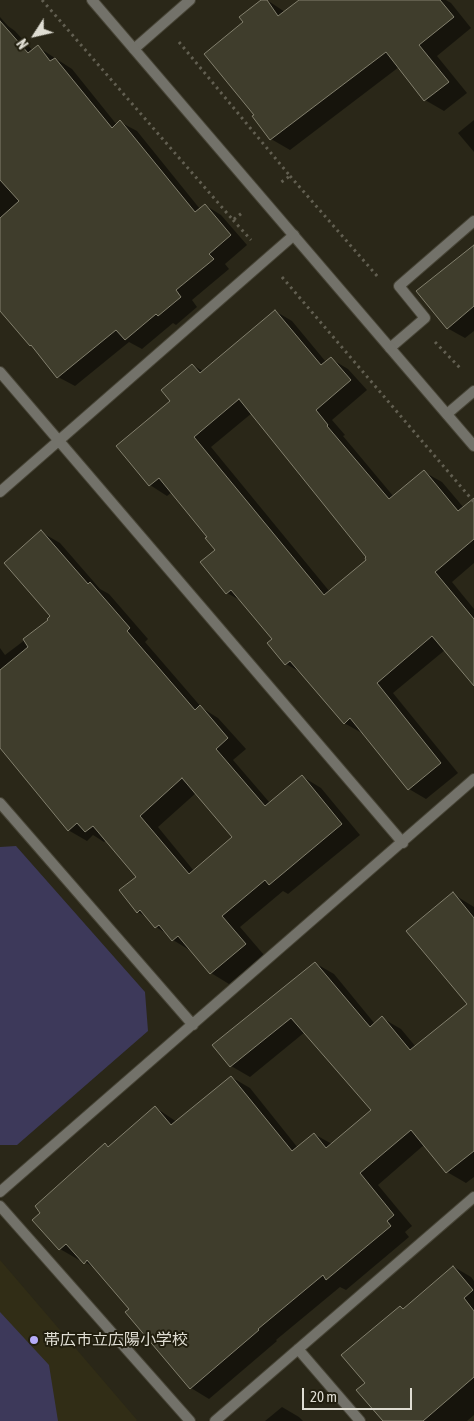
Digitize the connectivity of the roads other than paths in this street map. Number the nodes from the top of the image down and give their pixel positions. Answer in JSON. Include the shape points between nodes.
{"nodes":[{"id":1,"x":92,"y":0,"type":"edge"},
{"id":2,"x":190,"y":0,"type":"edge"},
{"id":3,"x":134,"y":49,"type":"junction"},
{"id":4,"x":474,"y":221,"type":"edge"},
{"id":5,"x":294,"y":235,"type":"junction"},
{"id":6,"x":390,"y":348,"type":"junction"},
{"id":7,"x":0,"y":372,"type":"edge"},
{"id":8,"x":474,"y":391,"type":"edge"},
{"id":9,"x":447,"y":414,"type":"junction"},
{"id":10,"x":59,"y":441,"type":"junction"},
{"id":11,"x":474,"y":446,"type":"edge"},
{"id":12,"x":0,"y":492,"type":"edge"},
{"id":13,"x":474,"y":779,"type":"edge"},
{"id":14,"x":0,"y":803,"type":"edge"},
{"id":15,"x":402,"y":843,"type":"junction"},
{"id":16,"x":193,"y":1025,"type":"junction"},
{"id":17,"x":0,"y":1192,"type":"edge"},
{"id":18,"x":474,"y":1198,"type":"edge"},
{"id":19,"x":0,"y":1206,"type":"edge"},
{"id":20,"x":298,"y":1349,"type":"junction"},
{"id":21,"x":190,"y":1421,"type":"edge"},
{"id":22,"x":215,"y":1421,"type":"edge"},
{"id":23,"x":360,"y":1421,"type":"edge"}],
"edges":[{"from":1,"to":3,"type":"street"},
{"from":2,"to":3,"type":"street"},
{"from":3,"to":5,"type":"street"},
{"from":4,"to":6,"type":"street","via":[[399,286],[425,318]]},
{"from":5,"to":6,"type":"street"},
{"from":5,"to":10,"type":"street"},
{"from":6,"to":9,"type":"street"},
{"from":7,"to":10,"type":"street"},
{"from":8,"to":9,"type":"street"},
{"from":9,"to":11,"type":"street"},
{"from":10,"to":12,"type":"street"},
{"from":10,"to":15,"type":"street"},
{"from":13,"to":15,"type":"street"},
{"from":14,"to":16,"type":"street"},
{"from":15,"to":16,"type":"street"},
{"from":16,"to":17,"type":"street"},
{"from":18,"to":20,"type":"street"},
{"from":19,"to":21,"type":"street"},
{"from":20,"to":22,"type":"street"},
{"from":20,"to":23,"type":"street"}]}
